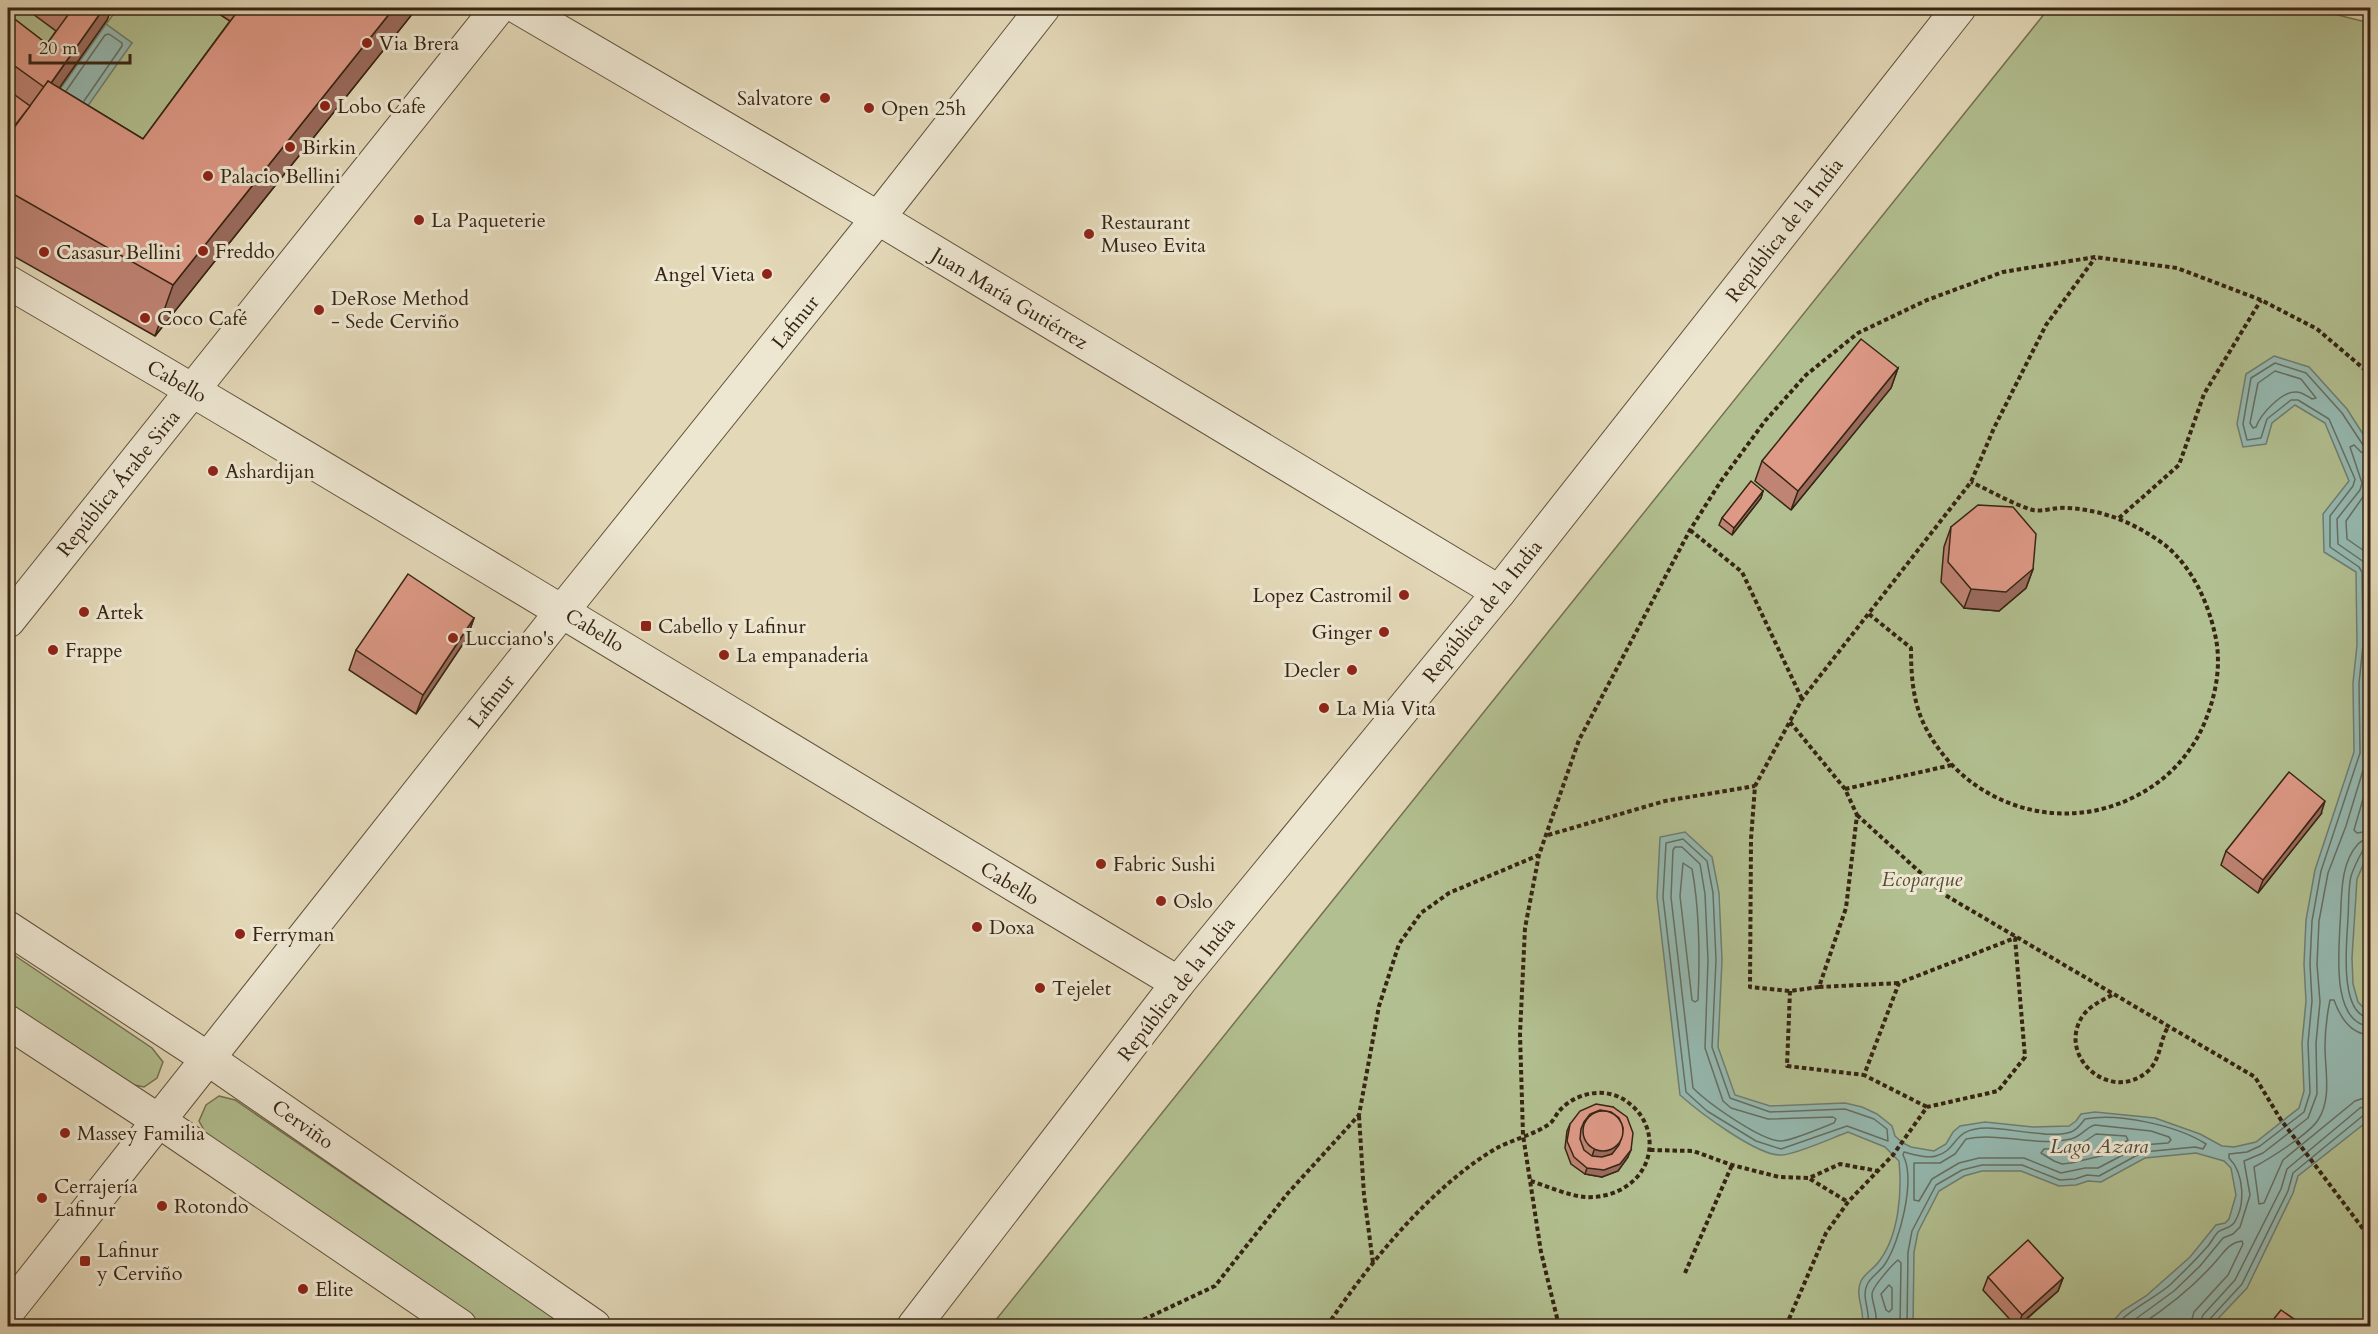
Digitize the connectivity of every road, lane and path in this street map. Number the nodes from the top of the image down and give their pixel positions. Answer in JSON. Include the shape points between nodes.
{"nodes":[{"id":1,"x":498,"y":8,"type":"edge"},
{"id":2,"x":519,"y":8,"type":"edge"},
{"id":3,"x":1043,"y":8,"type":"edge"},
{"id":4,"x":1959,"y":8,"type":"edge"},
{"id":5,"x":878,"y":218,"type":"junction"},
{"id":6,"x":2095,"y":257,"type":"junction"},
{"id":7,"x":8,"y":282,"type":"edge"},
{"id":8,"x":2261,"y":300,"type":"junction"},
{"id":9,"x":2370,"y":374,"type":"edge"},
{"id":10,"x":193,"y":390,"type":"junction"},
{"id":11,"x":1971,"y":482,"type":"junction"},
{"id":12,"x":2119,"y":518,"type":"junction"},
{"id":13,"x":1689,"y":530,"type":"junction"},
{"id":14,"x":1499,"y":592,"type":"junction"},
{"id":15,"x":563,"y":610,"type":"junction"},
{"id":16,"x":1869,"y":614,"type":"junction"},
{"id":17,"x":8,"y":621,"type":"edge"},
{"id":18,"x":1802,"y":699,"type":"junction"},
{"id":19,"x":1790,"y":722,"type":"junction"},
{"id":20,"x":1952,"y":765,"type":"junction"},
{"id":21,"x":1755,"y":786,"type":"junction"},
{"id":22,"x":1845,"y":789,"type":"junction"},
{"id":23,"x":1857,"y":814,"type":"junction"},
{"id":24,"x":1548,"y":835,"type":"junction"},
{"id":25,"x":1539,"y":855,"type":"junction"},
{"id":26,"x":8,"y":928,"type":"edge"},
{"id":27,"x":2015,"y":938,"type":"junction"},
{"id":28,"x":1178,"y":983,"type":"junction"},
{"id":29,"x":1899,"y":983,"type":"junction"},
{"id":30,"x":1819,"y":987,"type":"junction"},
{"id":31,"x":1790,"y":991,"type":"junction"},
{"id":32,"x":2112,"y":995,"type":"junction"},
{"id":33,"x":8,"y":1022,"type":"edge"},
{"id":34,"x":2169,"y":1027,"type":"junction"},
{"id":35,"x":207,"y":1058,"type":"junction"},
{"id":36,"x":1864,"y":1075,"type":"junction"},
{"id":37,"x":1928,"y":1107,"type":"junction"},
{"id":38,"x":1359,"y":1115,"type":"junction"},
{"id":39,"x":159,"y":1121,"type":"junction"},
{"id":40,"x":1523,"y":1135,"type":"junction"},
{"id":41,"x":1650,"y":1150,"type":"junction"},
{"id":42,"x":1732,"y":1165,"type":"junction"},
{"id":43,"x":1878,"y":1171,"type":"junction"},
{"id":44,"x":1809,"y":1178,"type":"junction"},
{"id":45,"x":1528,"y":1180,"type":"junction"},
{"id":46,"x":1848,"y":1202,"type":"junction"},
{"id":47,"x":2370,"y":1238,"type":"edge"},
{"id":48,"x":1373,"y":1264,"type":"junction"},
{"id":49,"x":1685,"y":1273,"type":"dead end"},
{"id":50,"x":8,"y":1311,"type":"edge"},
{"id":51,"x":460,"y":1326,"type":"edge"},
{"id":52,"x":594,"y":1326,"type":"edge"},
{"id":53,"x":914,"y":1326,"type":"edge"},
{"id":54,"x":1130,"y":1326,"type":"edge"},
{"id":55,"x":1327,"y":1326,"type":"edge"},
{"id":56,"x":1559,"y":1326,"type":"edge"},
{"id":57,"x":1786,"y":1326,"type":"edge"}],
"edges":[{"from":1,"to":10,"type":"street","name":"República Árabe Siria"},
{"from":2,"to":5,"type":"street","name":"Juan María Gutiérrez"},
{"from":3,"to":5,"type":"street","name":"Lafinur"},
{"from":4,"to":14,"type":"street","name":"República de la India"},
{"from":5,"to":14,"type":"street","name":"Juan María Gutiérrez"},
{"from":5,"to":15,"type":"street","name":"Lafinur"},
{"from":6,"to":8,"type":"path","via":[[2177,268]]},
{"from":6,"to":11,"type":"path","via":[[2046,325]]},
{"from":6,"to":13,"type":"path","via":[[2002,272],[1927,300],[1858,333],[1806,375],[1765,421]]},
{"from":7,"to":10,"type":"street","name":"Cabello"},
{"from":8,"to":9,"type":"path","via":[[2317,329]]},
{"from":8,"to":12,"type":"path","via":[[2204,394],[2178,465]]},
{"from":10,"to":15,"type":"street","name":"Cabello"},
{"from":10,"to":17,"type":"street","name":"República Árabe Siria"},
{"from":11,"to":12,"type":"path","via":[[2035,511],[2091,510]]},
{"from":11,"to":16,"type":"path"},
{"from":12,"to":20,"type":"path","via":[[2144,530],[2187,568],[2212,618],[2218,665],[2213,702],[2188,753],[2161,780],[2121,804],[2094,812],[2065,814],[2010,805],[1984,792]]},
{"from":13,"to":18,"type":"path","via":[[1742,572]]},
{"from":13,"to":24,"type":"path","via":[[1579,740]]},
{"from":14,"to":28,"type":"street","name":"República de la India"},
{"from":15,"to":28,"type":"street","name":"Cabello"},
{"from":15,"to":35,"type":"street","name":"Lafinur"},
{"from":16,"to":18,"type":"path"},
{"from":16,"to":20,"type":"path","via":[[1911,648],[1916,704],[1927,730]]},
{"from":18,"to":19,"type":"path"},
{"from":19,"to":21,"type":"path"},
{"from":19,"to":22,"type":"path"},
{"from":20,"to":22,"type":"path"},
{"from":21,"to":24,"type":"path","via":[[1665,801]]},
{"from":21,"to":31,"type":"path","via":[[1750,987]]},
{"from":22,"to":23,"type":"path"},
{"from":23,"to":27,"type":"path","via":[[1945,895]]},
{"from":23,"to":30,"type":"path","via":[[1846,908]]},
{"from":24,"to":25,"type":"path"},
{"from":25,"to":38,"type":"path","via":[[1449,893],[1421,913],[1399,944],[1379,1006]]},
{"from":25,"to":40,"type":"path","via":[[1525,928],[1520,1034]]},
{"from":26,"to":35,"type":"street","name":"Cerviño"},
{"from":27,"to":29,"type":"path"},
{"from":27,"to":32,"type":"path"},
{"from":27,"to":37,"type":"path","via":[[2025,1057],[1998,1091]]},
{"from":28,"to":53,"type":"street","name":"República de la India"},
{"from":29,"to":30,"type":"path"},
{"from":29,"to":36,"type":"path"},
{"from":30,"to":31,"type":"path"},
{"from":31,"to":36,"type":"path","via":[[1786,1066]]},
{"from":32,"to":34,"type":"path"},
{"from":32,"to":34,"type":"path","via":[[2093,1005],[2077,1029],[2080,1058],[2098,1077],[2123,1082],[2148,1072],[2156,1062]]},
{"from":33,"to":39,"type":"street"},
{"from":34,"to":47,"type":"path","via":[[2255,1077],[2281,1120]]},
{"from":35,"to":39,"type":"street","name":"Lafinur"},
{"from":35,"to":52,"type":"street","name":"Cerviño"},
{"from":36,"to":37,"type":"path"},
{"from":37,"to":43,"type":"path"},
{"from":38,"to":48,"type":"path"},
{"from":38,"to":54,"type":"path","via":[[1288,1193],[1215,1286]]},
{"from":39,"to":50,"type":"street","name":"Lafinur"},
{"from":39,"to":51,"type":"street"},
{"from":40,"to":41,"type":"path","via":[[1550,1124],[1569,1102],[1596,1092],[1611,1094],[1636,1109],[1645,1121]]},
{"from":40,"to":45,"type":"path"},
{"from":40,"to":48,"type":"path","via":[[1453,1178]]},
{"from":41,"to":42,"type":"path","via":[[1693,1151]]},
{"from":41,"to":45,"type":"path","via":[[1638,1176],[1614,1193],[1584,1197]]},
{"from":42,"to":44,"type":"path","via":[[1779,1177]]},
{"from":42,"to":49,"type":"path"},
{"from":43,"to":44,"type":"path","via":[[1840,1164]]},
{"from":43,"to":46,"type":"path"},
{"from":44,"to":46,"type":"path"},
{"from":45,"to":56,"type":"path"},
{"from":46,"to":57,"type":"path","via":[[1826,1233]]},
{"from":48,"to":55,"type":"path"}]}
